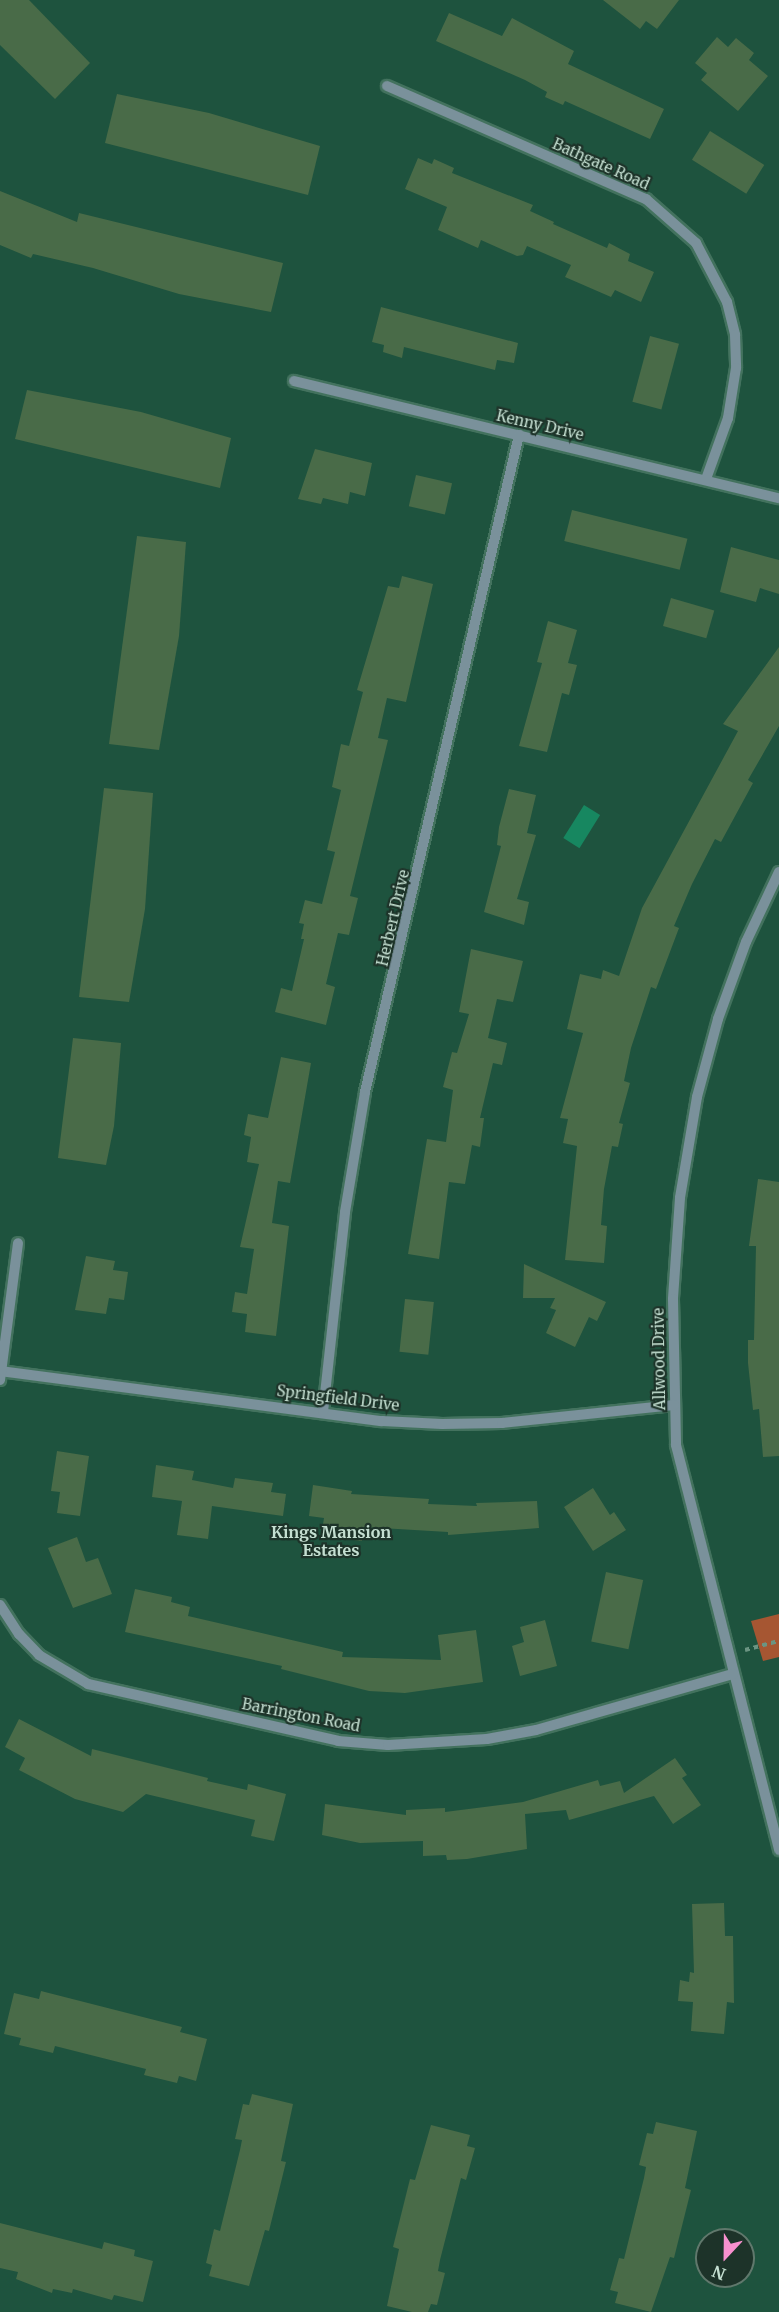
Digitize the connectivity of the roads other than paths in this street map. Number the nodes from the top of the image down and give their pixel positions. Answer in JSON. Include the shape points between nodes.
{"nodes":[{"id":1,"x":387,"y":86,"type":"dead end"},
{"id":2,"x":294,"y":381,"type":"dead end"},
{"id":3,"x":519,"y":435,"type":"junction"},
{"id":4,"x":706,"y":479,"type":"junction"},
{"id":5,"x":779,"y":498,"type":"edge"},
{"id":6,"x":779,"y":872,"type":"edge"},
{"id":7,"x":18,"y":1244,"type":"dead end"},
{"id":8,"x":0,"y":1374,"type":"edge"},
{"id":9,"x":674,"y":1405,"type":"junction"},
{"id":10,"x":323,"y":1412,"type":"junction"},
{"id":11,"x":0,"y":1605,"type":"edge"},
{"id":12,"x":733,"y":1674,"type":"junction"},
{"id":13,"x":778,"y":1842,"type":"edge"}],
"edges":[{"from":1,"to":4,"type":"street","name":"Bathgate Road","via":[[646,199],[696,243],[727,302],[735,335],[736,368],[728,418]]},
{"from":2,"to":3,"type":"street","name":"Kenny Drive"},
{"from":3,"to":4,"type":"street","name":"Kenny Drive"},
{"from":3,"to":10,"type":"street","name":"Herbert Drive","via":[[365,1092],[345,1212]]},
{"from":4,"to":5,"type":"street","name":"Kenny Drive"},
{"from":6,"to":9,"type":"street","name":"Allwood Drive","via":[[746,942],[718,1019],[697,1097],[680,1198],[673,1299]]},
{"from":7,"to":8,"type":"street"},
{"from":8,"to":10,"type":"street","name":"Springfield Drive"},
{"from":9,"to":10,"type":"street","name":"Springfield Drive","via":[[466,1424],[382,1421]]},
{"from":9,"to":12,"type":"street","name":"Allwood Drive","via":[[676,1445]]},
{"from":11,"to":12,"type":"street","name":"Barrington Road","via":[[39,1655],[88,1684],[338,1741],[388,1745],[488,1739],[536,1730]]},
{"from":12,"to":13,"type":"street","name":"Allwood Drive"}]}
